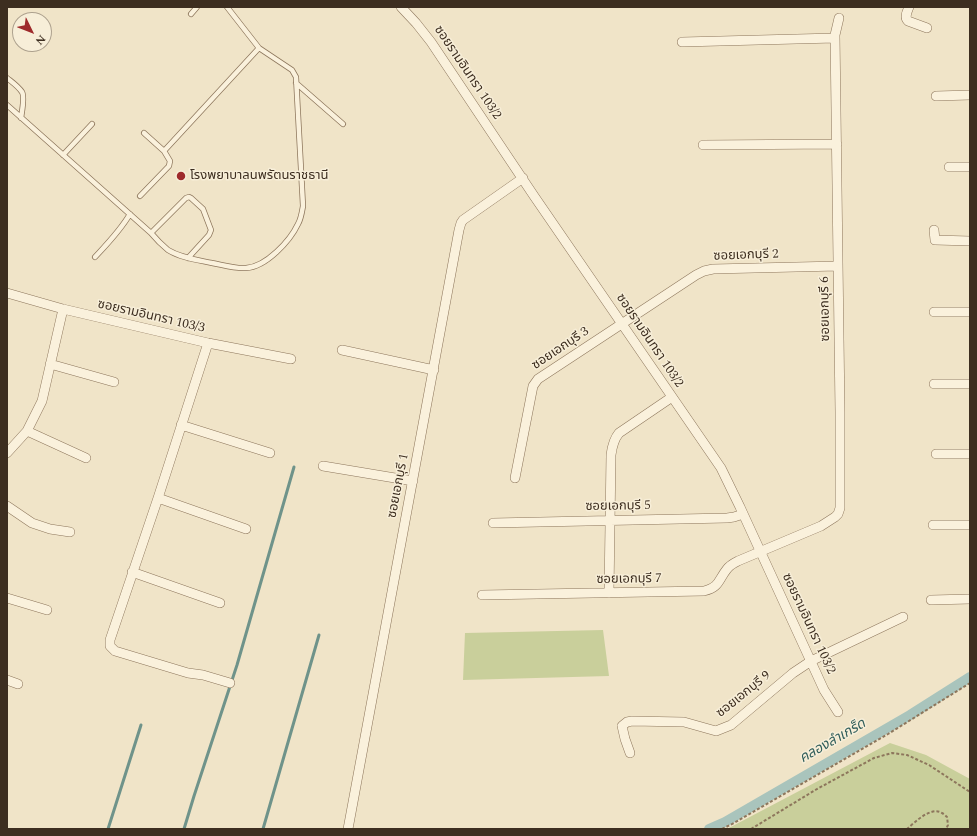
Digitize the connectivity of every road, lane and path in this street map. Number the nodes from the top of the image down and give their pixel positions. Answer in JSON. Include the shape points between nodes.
{"nodes":[{"id":1,"x":197,"y":7,"type":"edge"},
{"id":2,"x":227,"y":7,"type":"edge"},
{"id":3,"x":401,"y":7,"type":"edge"},
{"id":4,"x":909,"y":7,"type":"edge"},
{"id":5,"x":191,"y":14,"type":"dead end"},
{"id":6,"x":839,"y":18,"type":"dead end"},
{"id":7,"x":927,"y":28,"type":"dead end"},
{"id":8,"x":835,"y":38,"type":"junction"},
{"id":9,"x":682,"y":42,"type":"dead end"},
{"id":10,"x":259,"y":48,"type":"junction"},
{"id":11,"x":7,"y":78,"type":"edge"},
{"id":12,"x":296,"y":83,"type":"junction"},
{"id":13,"x":970,"y":95,"type":"edge"},
{"id":14,"x":936,"y":96,"type":"dead end"},
{"id":15,"x":7,"y":105,"type":"edge"},
{"id":16,"x":21,"y":118,"type":"junction"},
{"id":17,"x":92,"y":124,"type":"dead end"},
{"id":18,"x":343,"y":124,"type":"dead end"},
{"id":19,"x":144,"y":133,"type":"dead end"},
{"id":20,"x":703,"y":144,"type":"dead end"},
{"id":21,"x":837,"y":144,"type":"junction"},
{"id":22,"x":164,"y":151,"type":"junction"},
{"id":23,"x":63,"y":156,"type":"junction"},
{"id":24,"x":948,"y":167,"type":"dead end"},
{"id":25,"x":970,"y":167,"type":"edge"},
{"id":26,"x":523,"y":178,"type":"junction"},
{"id":27,"x":140,"y":196,"type":"dead end"},
{"id":28,"x":130,"y":214,"type":"junction"},
{"id":29,"x":934,"y":230,"type":"dead end"},
{"id":30,"x":151,"y":233,"type":"junction"},
{"id":31,"x":970,"y":241,"type":"edge"},
{"id":32,"x":94,"y":257,"type":"dead end"},
{"id":33,"x":188,"y":258,"type":"junction"},
{"id":34,"x":838,"y":266,"type":"junction"},
{"id":35,"x":7,"y":293,"type":"edge"},
{"id":36,"x":63,"y":309,"type":"junction"},
{"id":37,"x":934,"y":312,"type":"dead end"},
{"id":38,"x":970,"y":312,"type":"edge"},
{"id":39,"x":622,"y":324,"type":"junction"},
{"id":40,"x":208,"y":343,"type":"junction"},
{"id":41,"x":342,"y":350,"type":"dead end"},
{"id":42,"x":291,"y":359,"type":"dead end"},
{"id":43,"x":50,"y":364,"type":"junction"},
{"id":44,"x":434,"y":370,"type":"junction"},
{"id":45,"x":114,"y":382,"type":"dead end"},
{"id":46,"x":934,"y":384,"type":"dead end"},
{"id":47,"x":970,"y":384,"type":"edge"},
{"id":48,"x":672,"y":397,"type":"junction"},
{"id":49,"x":181,"y":425,"type":"junction"},
{"id":50,"x":27,"y":431,"type":"junction"},
{"id":51,"x":7,"y":453,"type":"edge"},
{"id":52,"x":270,"y":453,"type":"dead end"},
{"id":53,"x":936,"y":454,"type":"dead end"},
{"id":54,"x":970,"y":454,"type":"edge"},
{"id":55,"x":86,"y":458,"type":"dead end"},
{"id":56,"x":323,"y":466,"type":"dead end"},
{"id":57,"x":515,"y":478,"type":"dead end"},
{"id":58,"x":413,"y":481,"type":"junction"},
{"id":59,"x":158,"y":498,"type":"junction"},
{"id":60,"x":7,"y":506,"type":"edge"},
{"id":61,"x":743,"y":514,"type":"junction"},
{"id":62,"x":610,"y":521,"type":"junction"},
{"id":63,"x":493,"y":523,"type":"dead end"},
{"id":64,"x":933,"y":525,"type":"dead end"},
{"id":65,"x":970,"y":526,"type":"edge"},
{"id":66,"x":246,"y":529,"type":"dead end"},
{"id":67,"x":70,"y":532,"type":"dead end"},
{"id":68,"x":760,"y":552,"type":"junction"},
{"id":69,"x":132,"y":572,"type":"junction"},
{"id":70,"x":609,"y":593,"type":"junction"},
{"id":71,"x":482,"y":595,"type":"dead end"},
{"id":72,"x":7,"y":598,"type":"edge"},
{"id":73,"x":970,"y":599,"type":"edge"},
{"id":74,"x":931,"y":600,"type":"dead end"},
{"id":75,"x":220,"y":603,"type":"dead end"},
{"id":76,"x":47,"y":610,"type":"dead end"},
{"id":77,"x":903,"y":617,"type":"dead end"},
{"id":78,"x":811,"y":662,"type":"junction"},
{"id":79,"x":7,"y":680,"type":"edge"},
{"id":80,"x":230,"y":683,"type":"dead end"},
{"id":81,"x":970,"y":683,"type":"edge"},
{"id":82,"x":18,"y":684,"type":"dead end"},
{"id":83,"x":838,"y":712,"type":"dead end"},
{"id":84,"x":630,"y":753,"type":"dead end"},
{"id":85,"x":970,"y":792,"type":"edge"},
{"id":86,"x":348,"y":829,"type":"edge"},
{"id":87,"x":722,"y":829,"type":"edge"},
{"id":88,"x":751,"y":829,"type":"edge"},
{"id":89,"x":907,"y":829,"type":"edge"},
{"id":90,"x":946,"y":829,"type":"edge"}],
"edges":[{"from":1,"to":5,"type":"lane"},
{"from":2,"to":10,"type":"lane"},
{"from":3,"to":26,"type":"street","name":"ซอยรามอินทรา 103/2","via":[[431,42]]},
{"from":4,"to":7,"type":"street","via":[[906,19]]},
{"from":6,"to":8,"type":"street","name":"ซอยเอกบุรี 6"},
{"from":8,"to":9,"type":"street"},
{"from":8,"to":21,"type":"street","name":"ซอยเอกบุรี 6"},
{"from":10,"to":12,"type":"lane","via":[[292,70]]},
{"from":10,"to":22,"type":"lane"},
{"from":11,"to":16,"type":"lane","via":[[23,93]]},
{"from":12,"to":18,"type":"lane"},
{"from":12,"to":33,"type":"lane","via":[[302,213],[294,232],[273,255],[256,266],[225,266]]},
{"from":13,"to":14,"type":"street"},
{"from":15,"to":16,"type":"lane"},
{"from":16,"to":23,"type":"lane"},
{"from":17,"to":23,"type":"lane"},
{"from":19,"to":22,"type":"lane"},
{"from":20,"to":21,"type":"street"},
{"from":21,"to":34,"type":"street","name":"ซอยเอกบุรี 6"},
{"from":22,"to":27,"type":"lane","via":[[170,161],[169,166]]},
{"from":23,"to":28,"type":"lane"},
{"from":24,"to":25,"type":"street"},
{"from":26,"to":39,"type":"street","name":"ซอยรามอินทรา 103/2"},
{"from":26,"to":44,"type":"street","name":"ซอยเอกบุรี 1","via":[[461,223]]},
{"from":28,"to":30,"type":"lane"},
{"from":28,"to":32,"type":"lane","via":[[123,226]]},
{"from":29,"to":31,"type":"street","via":[[935,240]]},
{"from":30,"to":33,"type":"lane","via":[[167,249]]},
{"from":30,"to":33,"type":"lane","via":[[186,198],[191,198],[203,209],[211,230]]},
{"from":34,"to":39,"type":"street","name":"ซอยเอกบุรี 2","via":[[704,270]]},
{"from":34,"to":68,"type":"street","name":"ซอยเอกบุรี 6","via":[[840,508],[838,514],[828,522]]},
{"from":35,"to":36,"type":"street","name":"ซอยรามอินทรา 103/3"},
{"from":36,"to":40,"type":"street","name":"ซอยรามอินทรา 103/3"},
{"from":36,"to":43,"type":"street"},
{"from":37,"to":38,"type":"street"},
{"from":39,"to":48,"type":"street","name":"ซอยรามอินทรา 103/2"},
{"from":39,"to":57,"type":"street","name":"ซอยเอกบุรี 3","via":[[535,382]]},
{"from":40,"to":42,"type":"street","name":"ซอยรามอินทรา 103/3"},
{"from":40,"to":49,"type":"street"},
{"from":41,"to":44,"type":"street"},
{"from":43,"to":45,"type":"street"},
{"from":43,"to":50,"type":"street","via":[[42,402]]},
{"from":44,"to":58,"type":"street","name":"ซอยเอกบุรี 1"},
{"from":46,"to":47,"type":"street"},
{"from":48,"to":61,"type":"street","name":"ซอยรามอินทรา 103/2","via":[[721,468]]},
{"from":48,"to":62,"type":"street","via":[[616,437],[610,455]]},
{"from":49,"to":52,"type":"street"},
{"from":49,"to":59,"type":"street"},
{"from":50,"to":51,"type":"street"},
{"from":50,"to":55,"type":"street"},
{"from":53,"to":54,"type":"street"},
{"from":56,"to":58,"type":"street"},
{"from":58,"to":86,"type":"street","name":"ซอยเอกบุรี 1"},
{"from":59,"to":66,"type":"street"},
{"from":59,"to":69,"type":"street"},
{"from":60,"to":67,"type":"street","via":[[32,523]]},
{"from":61,"to":62,"type":"street","name":"ซอยเอกบุรี 5","via":[[727,518]]},
{"from":61,"to":68,"type":"street","name":"ซอยรามอินทรา 103/2"},
{"from":62,"to":63,"type":"street","name":"ซอยเอกบุรี 5"},
{"from":62,"to":70,"type":"street"},
{"from":64,"to":65,"type":"street"},
{"from":68,"to":70,"type":"street","name":"ซอยเอกบุรี 7","via":[[731,565],[714,588],[709,590]]},
{"from":68,"to":78,"type":"street","name":"ซอยรามอินทรา 103/2"},
{"from":69,"to":75,"type":"street"},
{"from":69,"to":80,"type":"street","via":[[110,646],[115,651],[144,660]]},
{"from":70,"to":71,"type":"street","name":"ซอยเอกบุรี 7"},
{"from":72,"to":76,"type":"street"},
{"from":73,"to":74,"type":"street"},
{"from":77,"to":78,"type":"street"},
{"from":78,"to":83,"type":"street","name":"ซอยรามอินทรา 103/2"},
{"from":78,"to":84,"type":"street","name":"ซอยเอกบุรี 9","via":[[793,672],[731,725],[716,731],[684,722],[627,722],[622,726]]},
{"from":79,"to":82,"type":"street"},
{"from":81,"to":87,"type":"path","via":[[888,734]]},
{"from":85,"to":88,"type":"path","via":[[929,765],[907,755],[892,753],[874,758],[842,775]]},
{"from":89,"to":90,"type":"path","via":[[935,811],[942,812],[947,817]]}]}
